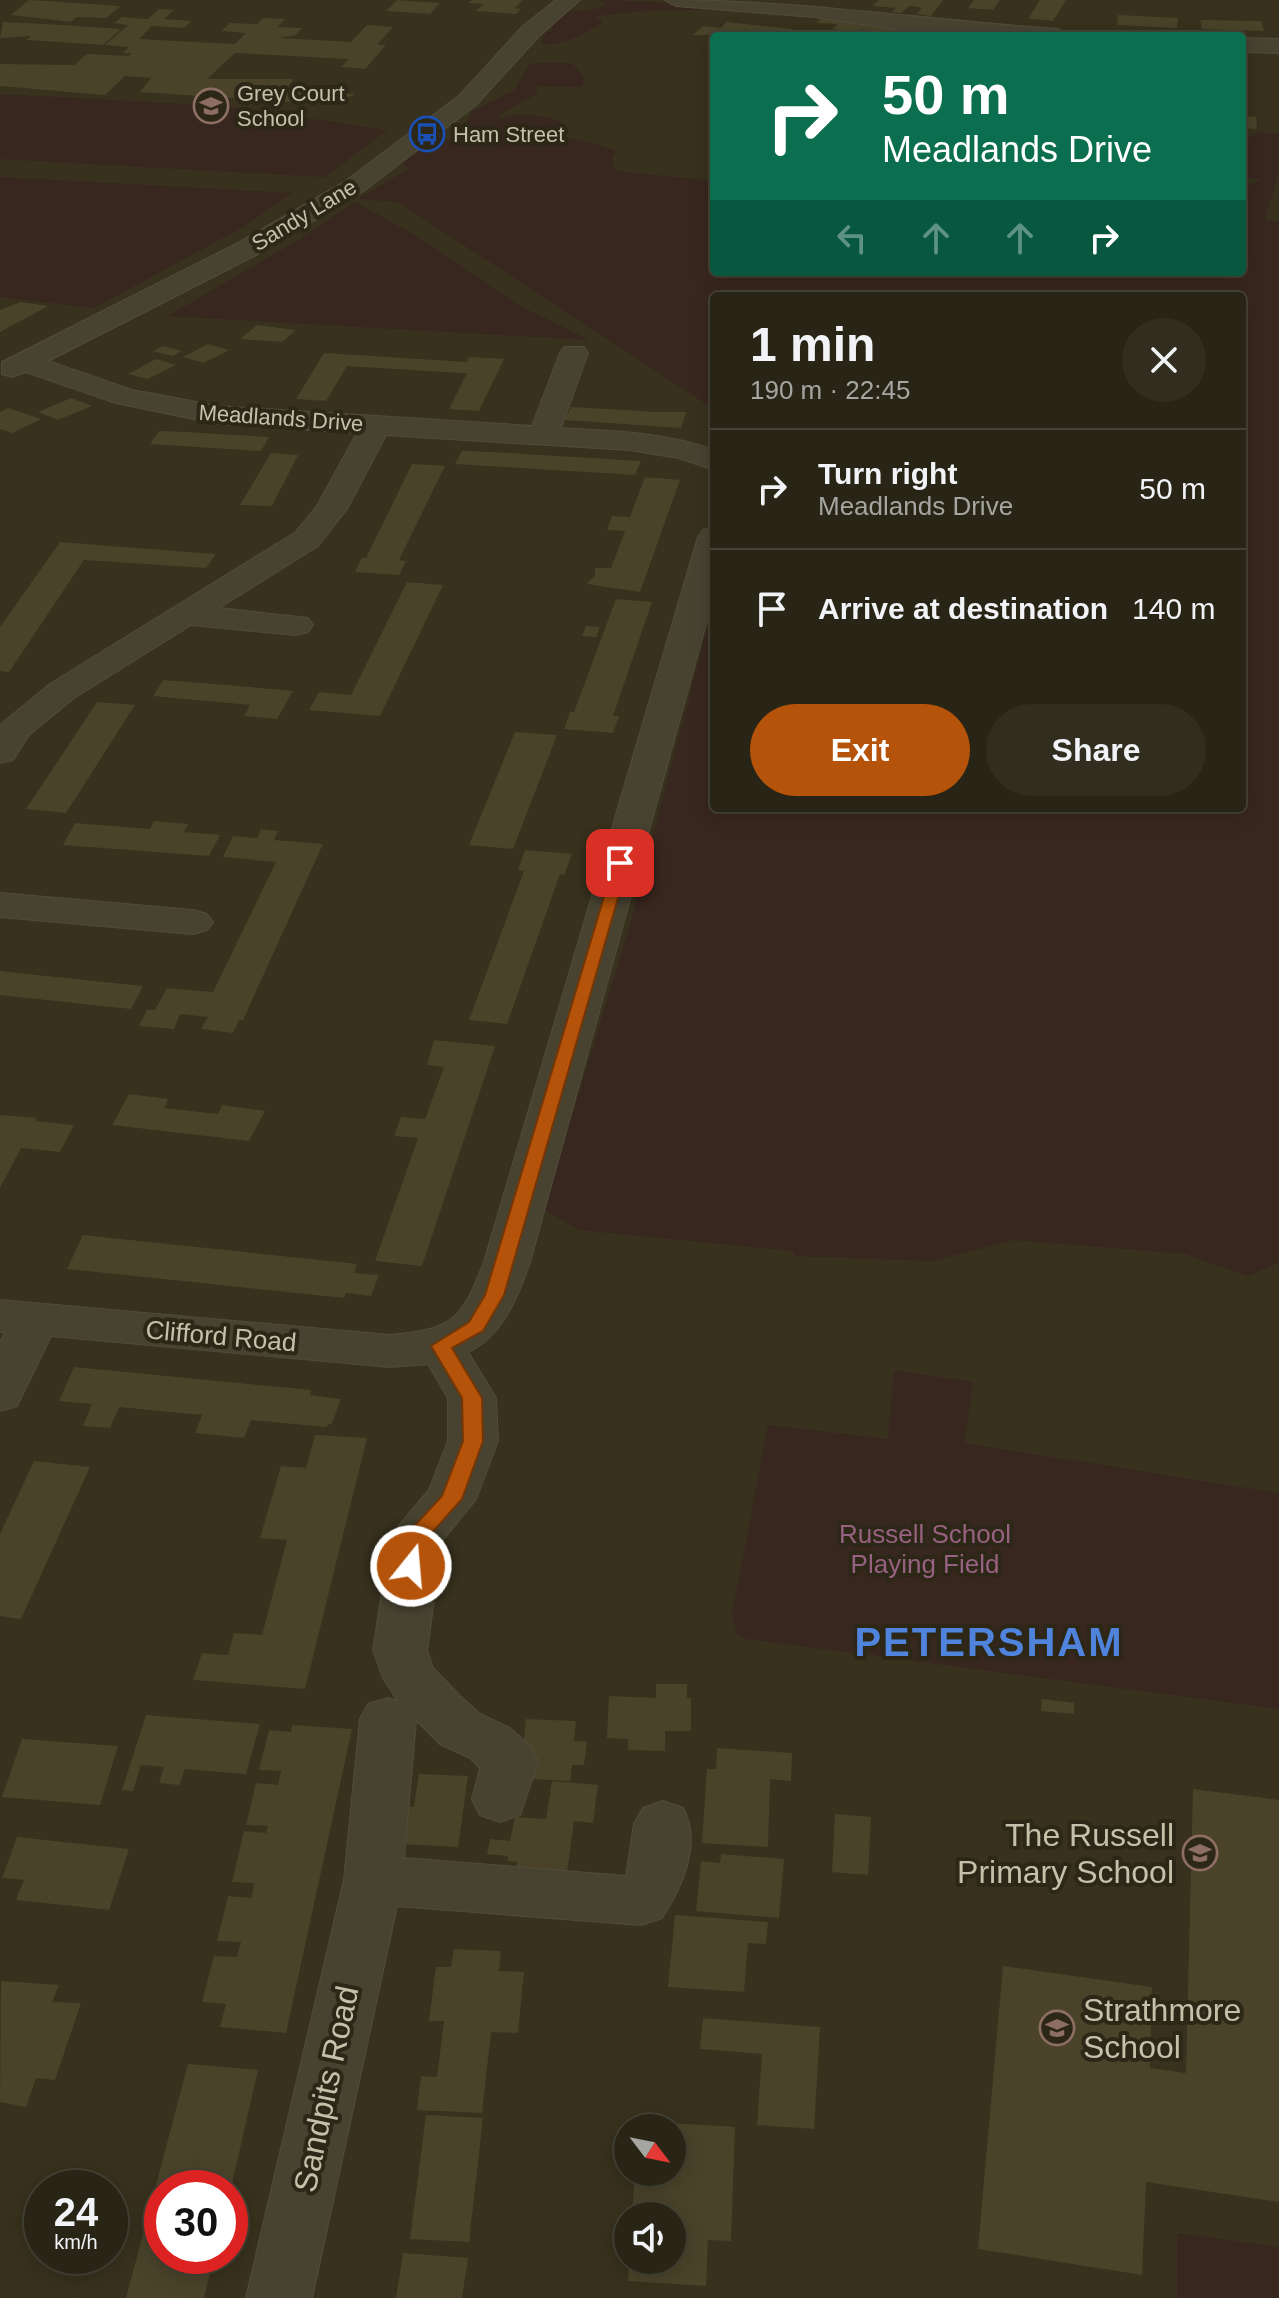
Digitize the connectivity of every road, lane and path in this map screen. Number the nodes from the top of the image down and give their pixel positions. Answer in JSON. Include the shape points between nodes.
{"nodes":[{"id":1,"x":569,"y":0,"type":"edge"},
{"id":2,"x":676,"y":0,"type":"edge"},
{"id":3,"x":773,"y":4,"type":"edge"},
{"id":4,"x":1002,"y":32,"type":"edge"},
{"id":5,"x":1246,"y":45,"type":"edge"},
{"id":6,"x":1279,"y":46,"type":"edge"},
{"id":7,"x":574,"y":353,"type":"dead end"},
{"id":8,"x":13,"y":368,"type":"edge"},
{"id":9,"x":376,"y":425,"type":"junction"},
{"id":10,"x":543,"y":435,"type":"junction"},
{"id":11,"x":710,"y":459,"type":"edge"},
{"id":12,"x":710,"y":551,"type":"edge"},
{"id":13,"x":186,"y":615,"type":"junction"},
{"id":14,"x":296,"y":625,"type":"dead end"},
{"id":15,"x":0,"y":752,"type":"edge"},
{"id":16,"x":0,"y":905,"type":"edge"},
{"id":17,"x":193,"y":922,"type":"dead end"},
{"id":18,"x":18,"y":1318,"type":"edge"},
{"id":19,"x":441,"y":1346,"type":"junction"},
{"id":20,"x":0,"y":1394,"type":"edge"},
{"id":21,"x":399,"y":1699,"type":"junction"},
{"id":22,"x":500,"y":1799,"type":"dead end"},
{"id":23,"x":663,"y":1824,"type":"dead end"},
{"id":24,"x":373,"y":1880,"type":"junction"},
{"id":25,"x":279,"y":2298,"type":"edge"}],
"edges":[{"from":1,"to":8,"type":"street","name":"Sandy Lane","via":[[530,32],[468,100],[356,185],[249,248]]},
{"from":2,"to":3,"type":"street"},
{"from":3,"to":4,"type":"street"},
{"from":5,"to":6,"type":"street"},
{"from":7,"to":10,"type":"street"},
{"from":8,"to":9,"type":"street","name":"Meadlands Drive","via":[[168,408]]},
{"from":9,"to":10,"type":"street","name":"Meadlands Drive"},
{"from":9,"to":13,"type":"street","via":[[331,509],[307,539]]},
{"from":10,"to":11,"type":"street","name":"Meadlands Drive","via":[[629,441]]},
{"from":12,"to":19,"type":"street","via":[[499,1282],[476,1327]]},
{"from":13,"to":14,"type":"street"},
{"from":13,"to":15,"type":"street","via":[[62,691],[16,728]]},
{"from":16,"to":17,"type":"street"},
{"from":18,"to":19,"type":"street","name":"Clifford Road","via":[[390,1351]]},
{"from":18,"to":20,"type":"street"},
{"from":19,"to":21,"type":"street","via":[[472,1398],[473,1441],[451,1499],[417,1535],[400,1650]]},
{"from":21,"to":22,"type":"street","via":[[490,1743],[510,1762]]},
{"from":21,"to":24,"type":"street","name":"Sandpits Road"},
{"from":23,"to":24,"type":"street","via":[[655,1880],[641,1901]]},
{"from":24,"to":25,"type":"street","name":"Sandpits Road"}]}
